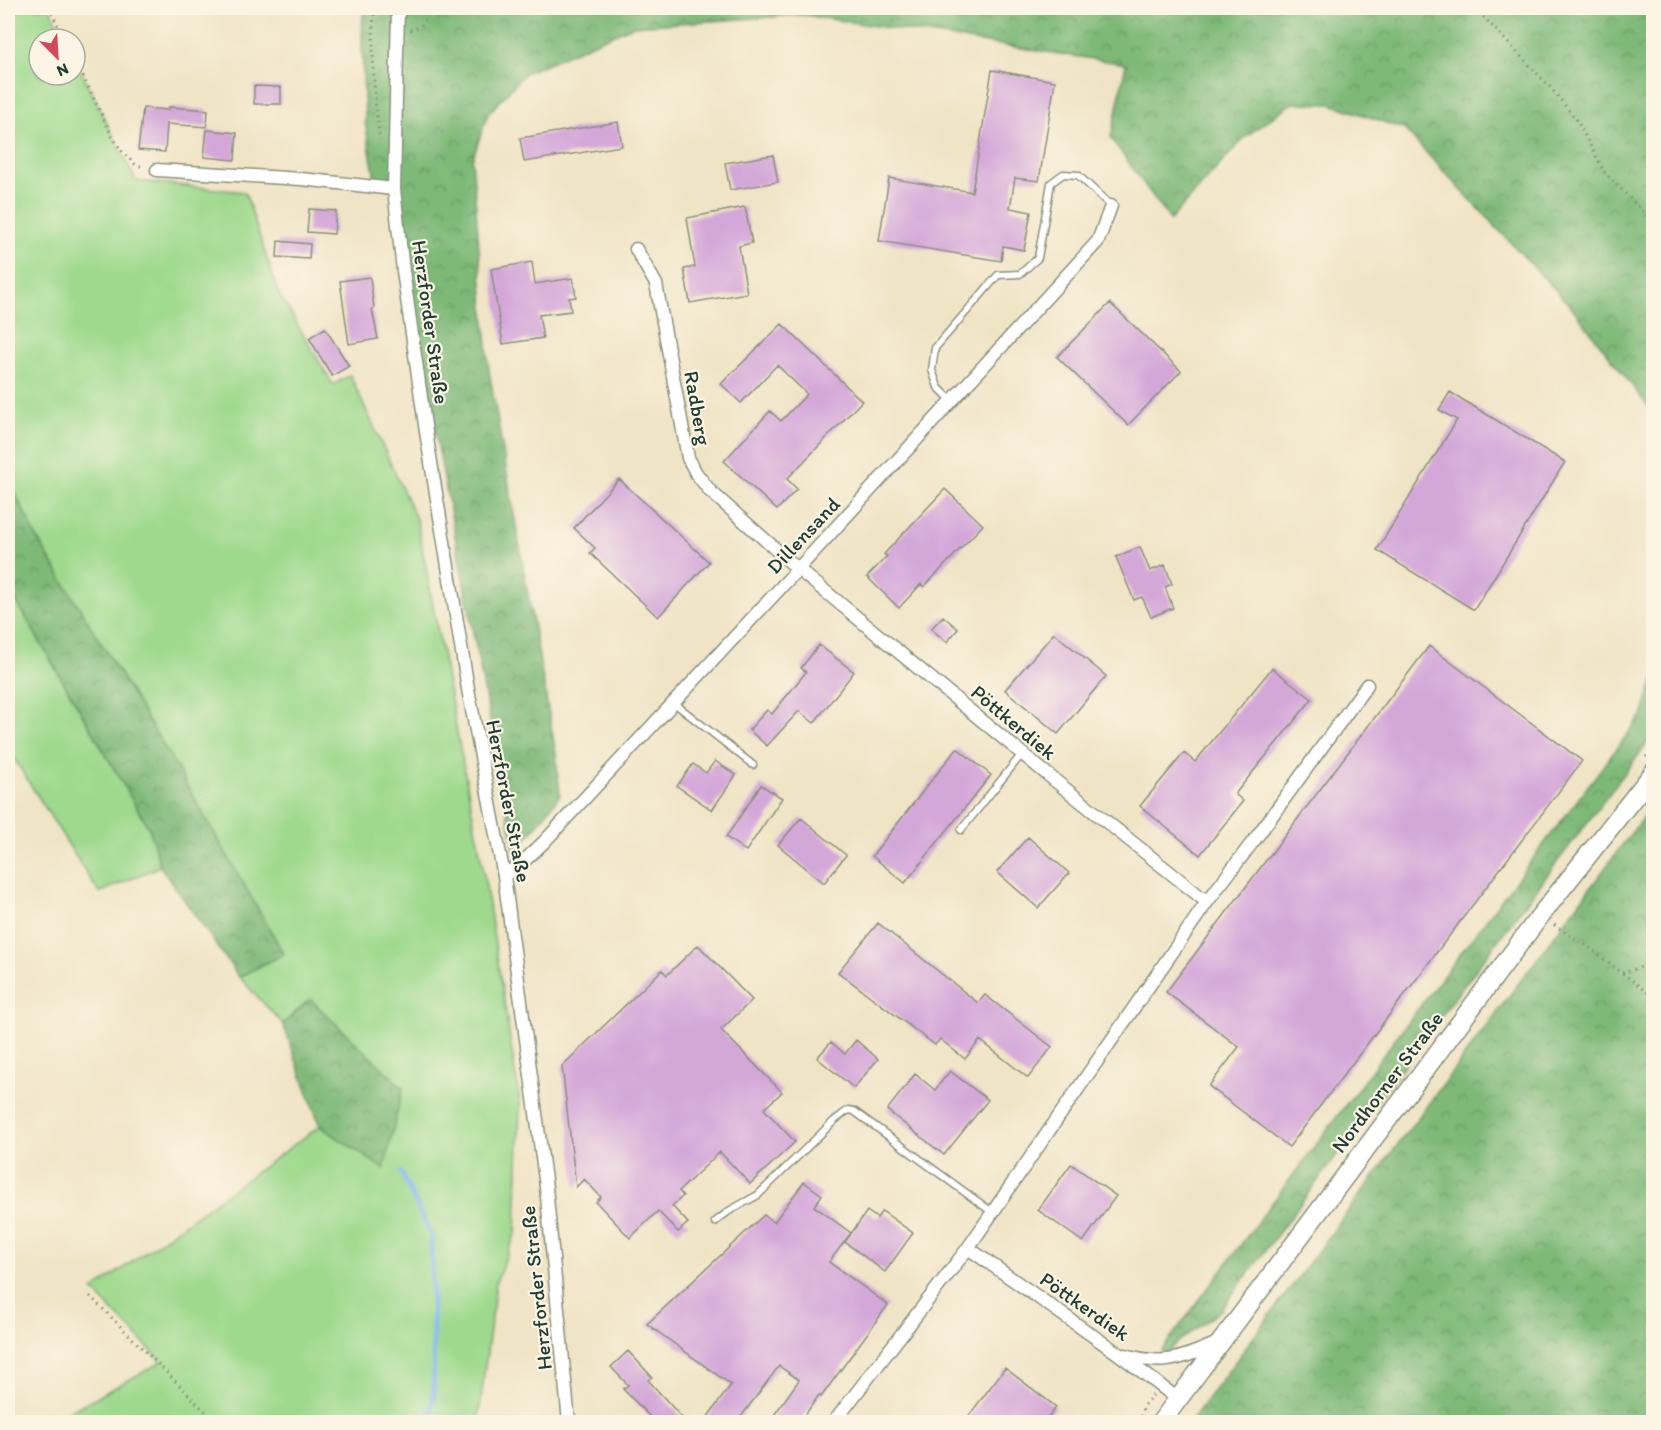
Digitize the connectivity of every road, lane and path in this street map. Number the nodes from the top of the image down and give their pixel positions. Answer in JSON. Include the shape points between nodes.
{"nodes":[{"id":1,"x":49,"y":8,"type":"edge"},
{"id":2,"x":374,"y":8,"type":"edge"},
{"id":3,"x":398,"y":8,"type":"edge"},
{"id":4,"x":430,"y":8,"type":"edge"},
{"id":5,"x":1475,"y":8,"type":"edge"},
{"id":6,"x":59,"y":27,"type":"edge"},
{"id":7,"x":397,"y":35,"type":"junction"},
{"id":8,"x":87,"y":85,"type":"edge"},
{"id":9,"x":380,"y":142,"type":"dead end"},
{"id":10,"x":158,"y":170,"type":"joint"},
{"id":11,"x":394,"y":189,"type":"junction"},
{"id":12,"x":1111,"y":206,"type":"joint"},
{"id":13,"x":1653,"y":222,"type":"edge"},
{"id":14,"x":636,"y":249,"type":"dead end"},
{"id":15,"x":952,"y":402,"type":"junction"},
{"id":16,"x":798,"y":569,"type":"junction"},
{"id":17,"x":1367,"y":685,"type":"dead end"},
{"id":18,"x":674,"y":703,"type":"junction"},
{"id":19,"x":1022,"y":754,"type":"junction"},
{"id":20,"x":753,"y":765,"type":"dead end"},
{"id":21,"x":1653,"y":772,"type":"edge"},
{"id":22,"x":961,"y":830,"type":"dead end"},
{"id":23,"x":504,"y":876,"type":"junction"},
{"id":24,"x":1207,"y":902,"type":"junction"},
{"id":25,"x":1540,"y":916,"type":"junction"},
{"id":26,"x":1653,"y":963,"type":"edge"},
{"id":27,"x":1622,"y":973,"type":"junction"},
{"id":28,"x":1653,"y":995,"type":"edge"},
{"id":29,"x":992,"y":1212,"type":"junction"},
{"id":30,"x":715,"y":1222,"type":"dead end"},
{"id":31,"x":968,"y":1248,"type":"junction"},
{"id":32,"x":90,"y":1296,"type":"dead end"},
{"id":33,"x":1224,"y":1340,"type":"junction"},
{"id":34,"x":1116,"y":1352,"type":"junction"},
{"id":35,"x":1178,"y":1399,"type":"junction"},
{"id":36,"x":216,"y":1422,"type":"edge"},
{"id":37,"x":569,"y":1422,"type":"edge"},
{"id":38,"x":834,"y":1422,"type":"edge"},
{"id":39,"x":1161,"y":1422,"type":"edge"}],
"edges":[{"from":1,"to":6,"type":"path"},
{"from":2,"to":9,"type":"path","via":[[372,53]]},
{"from":3,"to":7,"type":"street","name":"Herzforder Straße"},
{"from":4,"to":7,"type":"path","via":[[421,26]]},
{"from":5,"to":13,"type":"path","via":[[1551,88],[1576,119],[1605,173]]},
{"from":7,"to":11,"type":"street","name":"Herzforder Straße"},
{"from":8,"to":10,"type":"path","via":[[123,153],[136,165]]},
{"from":10,"to":11,"type":"street"},
{"from":11,"to":23,"type":"street","name":"Herzforder Straße","via":[[426,432],[468,689]]},
{"from":12,"to":15,"type":"street","name":"Dillensand","via":[[1098,241]]},
{"from":12,"to":15,"type":"lane","via":[[1078,175],[1063,174],[1051,183],[1038,258],[1020,274],[998,275],[935,348],[932,370],[938,387]]},
{"from":14,"to":16,"type":"street","name":"Radberg","via":[[656,284],[688,458],[710,491]]},
{"from":15,"to":16,"type":"street","name":"Dillensand"},
{"from":16,"to":18,"type":"street","name":"Dillensand"},
{"from":16,"to":19,"type":"street","name":"Pöttkerdiek"},
{"from":17,"to":24,"type":"street"},
{"from":18,"to":20,"type":"lane"},
{"from":18,"to":23,"type":"street","name":"Dillensand","via":[[544,842]]},
{"from":19,"to":22,"type":"lane"},
{"from":19,"to":24,"type":"street","name":"Pöttkerdiek"},
{"from":21,"to":25,"type":"main road","name":"Nordhorner Straße"},
{"from":23,"to":37,"type":"street","name":"Herzforder Straße","via":[[546,1187]]},
{"from":24,"to":29,"type":"street"},
{"from":25,"to":27,"type":"path"},
{"from":25,"to":33,"type":"main road","name":"Nordhorner Straße"},
{"from":26,"to":27,"type":"path"},
{"from":27,"to":28,"type":"path"},
{"from":29,"to":30,"type":"lane","via":[[848,1110],[758,1195]]},
{"from":29,"to":31,"type":"street"},
{"from":31,"to":34,"type":"street","name":"Pöttkerdiek"},
{"from":31,"to":38,"type":"street"},
{"from":32,"to":36,"type":"path"},
{"from":33,"to":34,"type":"street","via":[[1168,1360],[1146,1361]]},
{"from":33,"to":35,"type":"main road","name":"Nordhorner Straße"},
{"from":34,"to":35,"type":"street","name":"Pöttkerdiek"},
{"from":35,"to":39,"type":"main road","name":"Nordhorner Straße"}]}
